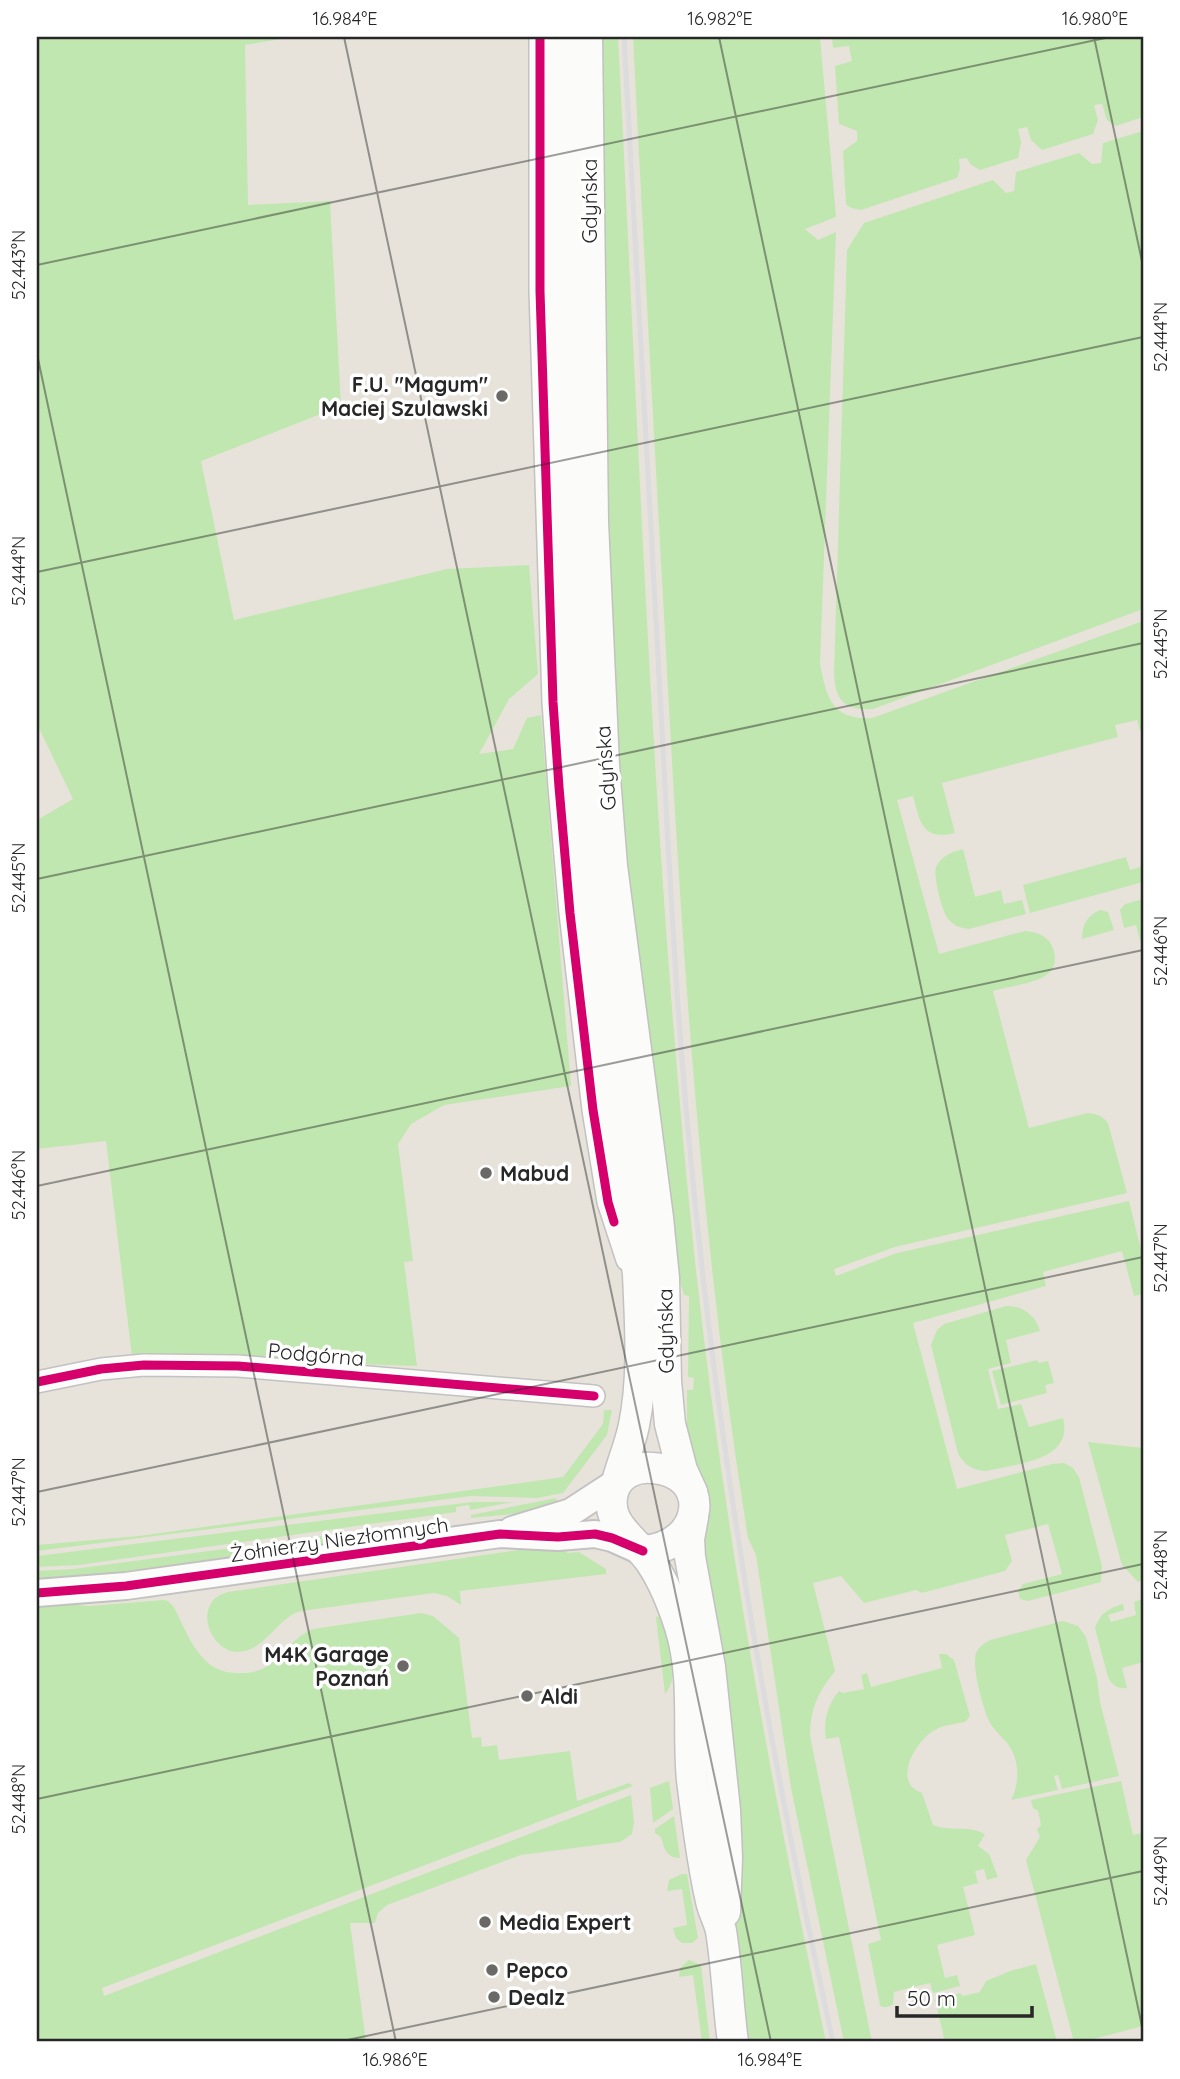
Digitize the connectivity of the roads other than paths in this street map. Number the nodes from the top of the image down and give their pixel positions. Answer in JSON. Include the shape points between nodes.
{"nodes":[{"id":1,"x":540,"y":37,"type":"edge"},
{"id":2,"x":562,"y":37,"type":"edge"},
{"id":3,"x":587,"y":37,"type":"edge"},
{"id":4,"x":639,"y":1298,"type":"junction"},
{"id":5,"x":37,"y":1382,"type":"edge"},
{"id":6,"x":594,"y":1396,"type":"dead end"},
{"id":7,"x":617,"y":1482,"type":"junction"},
{"id":8,"x":693,"y":1501,"type":"junction"},
{"id":9,"x":500,"y":1534,"type":"junction"},
{"id":10,"x":643,"y":1552,"type":"junction"},
{"id":11,"x":37,"y":1593,"type":"edge"},
{"id":12,"x":721,"y":1929,"type":"junction"},
{"id":13,"x":733,"y":2042,"type":"edge"}],
"edges":[{"from":1,"to":4,"type":"street","via":[[540,291],[559,787],[593,1110],[608,1202]]},
{"from":2,"to":4,"type":"main road","name":"Gdyńska","via":[[568,533],[581,794]]},
{"from":3,"to":8,"type":"main road","name":"Gdyńska","via":[[593,522],[604,765],[612,866],[660,1230],[670,1424]]},
{"from":4,"to":7,"type":"main road","name":"Gdyńska","via":[[637,1404]]},
{"from":5,"to":6,"type":"street","name":"Podgórna","via":[[133,1366],[238,1366]]},
{"from":7,"to":8,"type":"main road","via":[[628,1472],[654,1468],[674,1475]]},
{"from":7,"to":9,"type":"street","name":"Żołnierzy Niezłomnych","via":[[571,1512]]},
{"from":7,"to":10,"type":"main road","via":[[612,1514]]},
{"from":8,"to":10,"type":"main road","via":[[688,1528],[677,1541]]},
{"from":8,"to":12,"type":"main road","name":"Gdyńska","via":[[690,1558],[710,1667],[725,1810],[727,1904]]},
{"from":9,"to":10,"type":"street","name":"Żołnierzy Niezłomnych","via":[[595,1534]]},
{"from":9,"to":11,"type":"street","name":"Żołnierzy Niezłomnych","via":[[126,1586]]},
{"from":10,"to":12,"type":"main road","name":"Gdyńska","via":[[673,1606],[687,1658],[693,1789],[711,1903]]},
{"from":12,"to":13,"type":"main road","name":"Gdyńska"}]}
